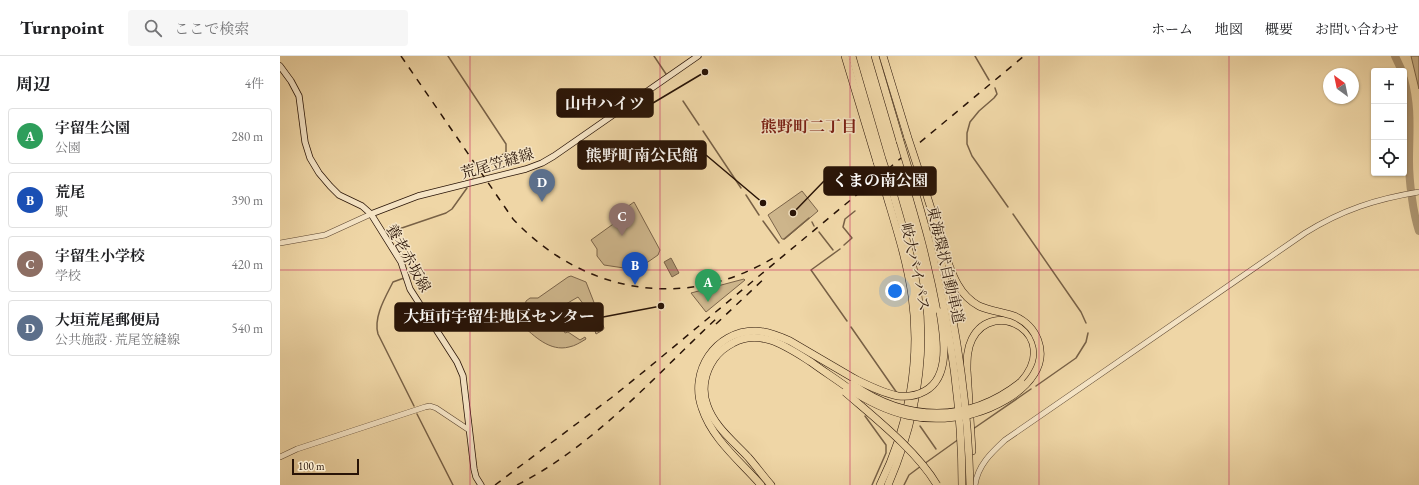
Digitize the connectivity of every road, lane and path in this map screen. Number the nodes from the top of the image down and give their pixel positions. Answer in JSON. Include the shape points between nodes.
{"nodes":[{"id":1,"x":698,"y":56,"type":"edge"},
{"id":2,"x":845,"y":56,"type":"edge"},
{"id":3,"x":852,"y":56,"type":"edge"},
{"id":4,"x":875,"y":56,"type":"edge"},
{"id":5,"x":883,"y":56,"type":"edge"},
{"id":6,"x":280,"y":66,"type":"edge"},
{"id":7,"x":908,"y":138,"type":"junction"},
{"id":8,"x":880,"y":160,"type":"junction"},
{"id":9,"x":912,"y":181,"type":"junction"},
{"id":10,"x":888,"y":188,"type":"junction"},
{"id":11,"x":1419,"y":192,"type":"edge"},
{"id":12,"x":371,"y":214,"type":"junction"},
{"id":13,"x":280,"y":243,"type":"edge"},
{"id":14,"x":800,"y":351,"type":"junction"},
{"id":15,"x":850,"y":386,"type":"junction"},
{"id":16,"x":469,"y":430,"type":"junction"},
{"id":17,"x":280,"y":457,"type":"edge"},
{"id":18,"x":481,"y":485,"type":"edge"},
{"id":19,"x":761,"y":485,"type":"edge"},
{"id":20,"x":771,"y":485,"type":"edge"},
{"id":21,"x":880,"y":485,"type":"edge"},
{"id":22,"x":888,"y":485,"type":"edge"},
{"id":23,"x":937,"y":485,"type":"edge"},
{"id":24,"x":962,"y":485,"type":"edge"},
{"id":25,"x":970,"y":485,"type":"edge"},
{"id":26,"x":975,"y":485,"type":"edge"}],
"edges":[{"from":1,"to":12,"type":"main road","name":"荒尾笠縫線","via":[[542,163],[418,196]]},
{"from":2,"to":8,"type":"highway","name":"岐大バイパス"},
{"from":3,"to":8,"type":"highway","name":"岐大バイパス"},
{"from":4,"to":9,"type":"highway","name":"東海環状自動車道","bridge":true},
{"from":5,"to":7,"type":"highway","name":"東海環状自動車道"},
{"from":6,"to":12,"type":"main road","name":"養老赤坂線","via":[[299,96],[307,151],[319,173],[339,195],[362,206]]},
{"from":7,"to":15,"type":"highway","bridge":true,"via":[[948,262],[958,285],[967,297],[980,306],[1014,316],[1031,328],[1038,340],[1040,361],[1030,380],[1014,394],[986,409],[956,417],[921,418],[897,413],[867,400]]},
{"from":7,"to":25,"type":"highway","name":"東海環状自動車道","bridge":true,"via":[[941,260],[956,329],[967,419]]},
{"from":8,"to":10,"type":"highway","name":"岐大バイパス","bridge":true},
{"from":9,"to":15,"type":"highway","bridge":true,"via":[[937,291],[943,358],[940,374],[932,386],[913,396]]},
{"from":9,"to":24,"type":"highway","name":"東海環状自動車道","bridge":true,"via":[[936,271],[953,361],[960,425]]},
{"from":10,"to":21,"type":"highway","name":"岐大バイパス","via":[[912,295],[915,354],[906,413],[895,452]]},
{"from":10,"to":22,"type":"highway","name":"岐大バイパス","via":[[914,269],[921,346],[920,372],[912,414],[901,453]]},
{"from":11,"to":26,"type":"street","via":[[1382,199],[1340,213],[1300,236],[1006,440],[981,466]]},
{"from":12,"to":13,"type":"street","via":[[325,235]]},
{"from":12,"to":16,"type":"main road","name":"養老赤坂線","via":[[401,262],[410,289],[461,369]]},
{"from":14,"to":15,"type":"highway"},
{"from":14,"to":15,"type":"highway"},
{"from":14,"to":19,"type":"highway","via":[[790,341],[773,334],[746,332],[720,343],[708,356],[698,380],[701,407],[708,425]]},
{"from":14,"to":20,"type":"highway","via":[[760,337],[744,339],[718,353],[705,379],[705,396],[712,416]]},
{"from":15,"to":23,"type":"highway","bridge":true,"via":[[927,470]]},
{"from":15,"to":25,"type":"highway","bridge":true,"via":[[881,401],[911,411],[945,413],[955,412],[967,409],[973,408],[1004,394],[1027,375],[1033,363],[1035,350],[1025,330],[1010,322],[997,321],[985,325],[972,340],[967,370],[969,405],[970,413],[971,436]]},
{"from":16,"to":17,"type":"street","via":[[430,406],[297,449]]},
{"from":16,"to":18,"type":"main road","name":"養老赤坂線","via":[[474,469]]}]}
